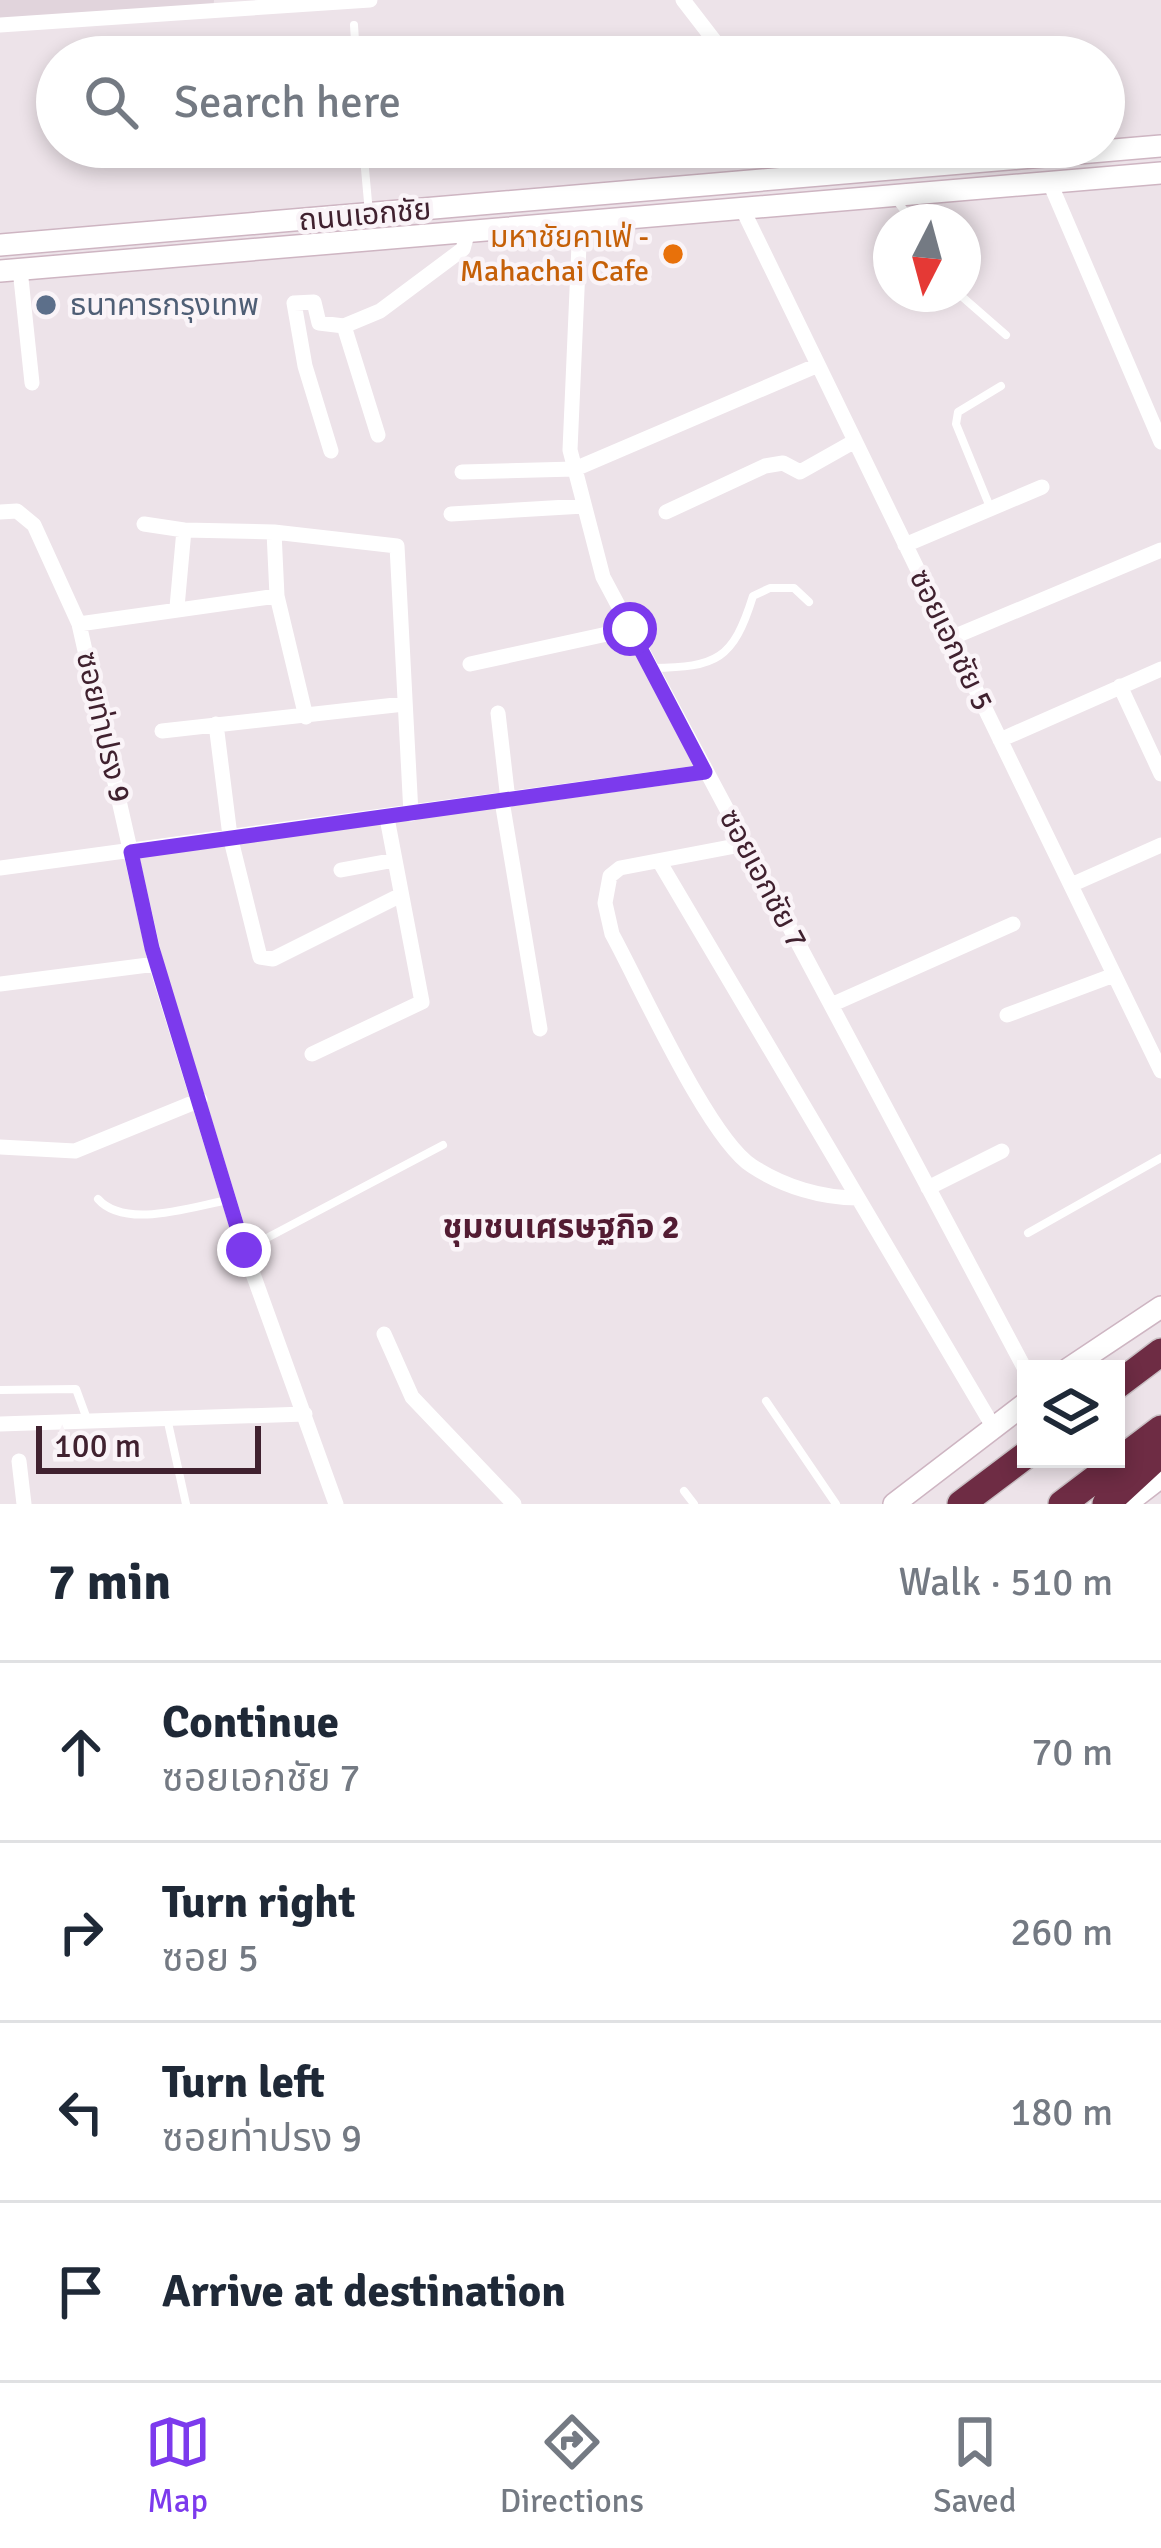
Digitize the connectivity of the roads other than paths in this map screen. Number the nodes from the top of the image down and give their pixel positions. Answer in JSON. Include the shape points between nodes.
{"nodes":[{"id":1,"x":370,"y":0,"type":"edge"},
{"id":2,"x":683,"y":0,"type":"edge"},
{"id":3,"x":0,"y":25,"type":"edge"},
{"id":4,"x":354,"y":25,"type":"dead end"},
{"id":5,"x":355,"y":36,"type":"edge"},
{"id":6,"x":711,"y":36,"type":"edge"},
{"id":7,"x":1161,"y":146,"type":"edge"},
{"id":8,"x":1125,"y":149,"type":"edge"},
{"id":9,"x":365,"y":168,"type":"edge"},
{"id":10,"x":802,"y":168,"type":"edge"},
{"id":11,"x":920,"y":168,"type":"edge"},
{"id":12,"x":1048,"y":168,"type":"edge"},
{"id":13,"x":1161,"y":173,"type":"edge"},
{"id":14,"x":806,"y":178,"type":"junction"},
{"id":15,"x":1050,"y":182,"type":"junction"},
{"id":16,"x":892,"y":196,"type":"junction"},
{"id":17,"x":898,"y":204,"type":"edge"},
{"id":18,"x":742,"y":208,"type":"junction"},
{"id":19,"x":369,"y":215,"type":"junction"},
{"id":20,"x":580,"y":222,"type":"junction"},
{"id":21,"x":468,"y":231,"type":"junction"},
{"id":22,"x":0,"y":245,"type":"edge"},
{"id":23,"x":10,"y":270,"type":"edge"},
{"id":24,"x":980,"y":312,"type":"edge"},
{"id":25,"x":344,"y":326,"type":"junction"},
{"id":26,"x":1006,"y":335,"type":"dead end"},
{"id":27,"x":818,"y":365,"type":"junction"},
{"id":28,"x":32,"y":383,"type":"dead end"},
{"id":29,"x":1001,"y":386,"type":"dead end"},
{"id":30,"x":379,"y":435,"type":"dead end"},
{"id":31,"x":855,"y":441,"type":"junction"},
{"id":32,"x":1161,"y":442,"type":"edge"},
{"id":33,"x":331,"y":451,"type":"dead end"},
{"id":34,"x":575,"y":469,"type":"junction"},
{"id":35,"x":462,"y":472,"type":"dead end"},
{"id":36,"x":1042,"y":487,"type":"dead end"},
{"id":37,"x":584,"y":506,"type":"junction"},
{"id":38,"x":991,"y":509,"type":"junction"},
{"id":39,"x":9,"y":512,"type":"edge"},
{"id":40,"x":666,"y":512,"type":"dead end"},
{"id":41,"x":451,"y":514,"type":"dead end"},
{"id":42,"x":144,"y":524,"type":"dead end"},
{"id":43,"x":184,"y":530,"type":"junction"},
{"id":44,"x":274,"y":532,"type":"junction"},
{"id":45,"x":905,"y":545,"type":"junction"},
{"id":46,"x":1161,"y":550,"type":"edge"},
{"id":47,"x":277,"y":596,"type":"junction"},
{"id":48,"x":809,"y":602,"type":"dead end"},
{"id":49,"x":177,"y":607,"type":"junction"},
{"id":50,"x":79,"y":624,"type":"junction"},
{"id":51,"x":630,"y":629,"type":"junction"},
{"id":52,"x":951,"y":638,"type":"junction"},
{"id":53,"x":470,"y":664,"type":"dead end"},
{"id":54,"x":650,"y":668,"type":"junction"},
{"id":55,"x":1161,"y":669,"type":"edge"},
{"id":56,"x":1120,"y":686,"type":"junction"},
{"id":57,"x":404,"y":704,"type":"junction"},
{"id":58,"x":498,"y":713,"type":"dead end"},
{"id":59,"x":306,"y":717,"type":"junction"},
{"id":60,"x":216,"y":724,"type":"junction"},
{"id":61,"x":162,"y":730,"type":"dead end"},
{"id":62,"x":1000,"y":740,"type":"junction"},
{"id":63,"x":705,"y":772,"type":"junction"},
{"id":64,"x":1161,"y":773,"type":"edge"},
{"id":65,"x":505,"y":801,"type":"junction"},
{"id":66,"x":411,"y":814,"type":"junction"},
{"id":67,"x":387,"y":818,"type":"junction"},
{"id":68,"x":230,"y":836,"type":"junction"},
{"id":69,"x":746,"y":844,"type":"junction"},
{"id":70,"x":1161,"y":845,"type":"edge"},
{"id":71,"x":131,"y":852,"type":"junction"},
{"id":72,"x":395,"y":860,"type":"junction"},
{"id":73,"x":659,"y":861,"type":"junction"},
{"id":74,"x":0,"y":868,"type":"edge"},
{"id":75,"x":341,"y":870,"type":"dead end"},
{"id":76,"x":1071,"y":885,"type":"junction"},
{"id":77,"x":401,"y":895,"type":"junction"},
{"id":78,"x":1012,"y":924,"type":"dead end"},
{"id":79,"x":156,"y":964,"type":"junction"},
{"id":80,"x":1114,"y":975,"type":"junction"},
{"id":81,"x":0,"y":983,"type":"edge"},
{"id":82,"x":831,"y":1005,"type":"junction"},
{"id":83,"x":1007,"y":1015,"type":"dead end"},
{"id":84,"x":540,"y":1029,"type":"dead end"},
{"id":85,"x":312,"y":1054,"type":"dead end"},
{"id":86,"x":1161,"y":1071,"type":"edge"},
{"id":87,"x":200,"y":1100,"type":"junction"},
{"id":88,"x":442,"y":1145,"type":"dead end"},
{"id":89,"x":0,"y":1148,"type":"edge"},
{"id":90,"x":1002,"y":1151,"type":"dead end"},
{"id":91,"x":1161,"y":1158,"type":"edge"},
{"id":92,"x":928,"y":1188,"type":"junction"},
{"id":93,"x":858,"y":1198,"type":"junction"},
{"id":94,"x":98,"y":1199,"type":"dead end"},
{"id":95,"x":230,"y":1200,"type":"junction"},
{"id":96,"x":1028,"y":1233,"type":"dead end"},
{"id":97,"x":244,"y":1250,"type":"junction"},
{"id":98,"x":1161,"y":1307,"type":"edge"},
{"id":99,"x":383,"y":1334,"type":"dead end"},
{"id":100,"x":1161,"y":1352,"type":"edge"},
{"id":101,"x":1020,"y":1360,"type":"edge"},
{"id":102,"x":1082,"y":1360,"type":"edge"},
{"id":103,"x":1125,"y":1379,"type":"edge"},
{"id":104,"x":0,"y":1390,"type":"edge"},
{"id":105,"x":766,"y":1401,"type":"dead end"},
{"id":106,"x":1017,"y":1410,"type":"edge"},
{"id":107,"x":305,"y":1414,"type":"junction"},
{"id":108,"x":167,"y":1417,"type":"junction"},
{"id":109,"x":87,"y":1419,"type":"junction"},
{"id":110,"x":0,"y":1424,"type":"edge"},
{"id":111,"x":994,"y":1428,"type":"junction"},
{"id":112,"x":1161,"y":1429,"type":"edge"},
{"id":113,"x":1161,"y":1454,"type":"edge"},
{"id":114,"x":20,"y":1461,"type":"dead end"},
{"id":115,"x":1017,"y":1462,"type":"edge"},
{"id":116,"x":1161,"y":1477,"type":"edge"},
{"id":117,"x":684,"y":1491,"type":"dead end"},
{"id":118,"x":24,"y":1504,"type":"edge"},
{"id":119,"x":186,"y":1504,"type":"edge"},
{"id":120,"x":336,"y":1504,"type":"edge"},
{"id":121,"x":514,"y":1504,"type":"edge"},
{"id":122,"x":694,"y":1504,"type":"edge"},
{"id":123,"x":836,"y":1504,"type":"edge"},
{"id":124,"x":894,"y":1504,"type":"edge"},
{"id":125,"x":961,"y":1504,"type":"edge"},
{"id":126,"x":1061,"y":1504,"type":"edge"},
{"id":127,"x":1106,"y":1504,"type":"edge"},
{"id":128,"x":1126,"y":1504,"type":"edge"}],
"edges":[{"from":1,"to":3,"type":"street"},
{"from":2,"to":6,"type":"street"},
{"from":4,"to":5,"type":"lane"},
{"from":7,"to":8,"type":"main road","name":"ถนนเอกชัย"},
{"from":9,"to":19,"type":"lane"},
{"from":10,"to":14,"type":"street"},
{"from":11,"to":14,"type":"main road","name":"ถนนเอกชัย"},
{"from":12,"to":15,"type":"main road"},
{"from":13,"to":15,"type":"main road","name":"ถนนเอกชัย"},
{"from":14,"to":19,"type":"main road","name":"ถนนเอกชัย"},
{"from":15,"to":16,"type":"main road","name":"ถนนเอกชัย"},
{"from":15,"to":32,"type":"street"},
{"from":16,"to":17,"type":"lane"},
{"from":16,"to":18,"type":"main road","name":"ถนนเอกชัย"},
{"from":18,"to":20,"type":"main road","name":"ถนนเอกชัย"},
{"from":18,"to":27,"type":"street","name":"ซอยเอกชัย 5"},
{"from":19,"to":22,"type":"main road","name":"ถนนเอกชัย"},
{"from":20,"to":21,"type":"main road","name":"ถนนเอกชัย"},
{"from":20,"to":34,"type":"street","name":"ซอยเอกชัย 7"},
{"from":21,"to":23,"type":"main road","name":"ถนนเอกชัย"},
{"from":21,"to":25,"type":"street","via":[[463,250]]},
{"from":23,"to":28,"type":"street"},
{"from":24,"to":26,"type":"lane"},
{"from":25,"to":30,"type":"street"},
{"from":25,"to":33,"type":"street","via":[[319,323],[314,302],[294,303]]},
{"from":27,"to":31,"type":"street","name":"ซอยเอกชัย 5"},
{"from":27,"to":34,"type":"street"},
{"from":29,"to":38,"type":"lane","via":[[958,412],[956,424]]},
{"from":31,"to":40,"type":"street","via":[[800,472],[765,466]]},
{"from":31,"to":45,"type":"street","name":"ซอยเอกชัย 5"},
{"from":34,"to":35,"type":"street"},
{"from":34,"to":37,"type":"street","name":"ซอยเอกชัย 7"},
{"from":36,"to":38,"type":"street"},
{"from":37,"to":41,"type":"street"},
{"from":37,"to":51,"type":"street","name":"ซอยเอกชัย 7","via":[[603,578]]},
{"from":38,"to":45,"type":"street"},
{"from":39,"to":50,"type":"street","name":"ซอยท่าปรง 9","via":[[34,525]]},
{"from":42,"to":43,"type":"street"},
{"from":43,"to":44,"type":"street"},
{"from":43,"to":49,"type":"street"},
{"from":44,"to":47,"type":"street"},
{"from":44,"to":57,"type":"street","via":[[397,546]]},
{"from":45,"to":52,"type":"street","name":"ซอยเอกชัย 5"},
{"from":46,"to":52,"type":"street"},
{"from":47,"to":49,"type":"street"},
{"from":47,"to":59,"type":"street"},
{"from":48,"to":54,"type":"lane","via":[[794,588],[770,588],[753,596],[731,649],[713,663]]},
{"from":49,"to":50,"type":"street"},
{"from":50,"to":71,"type":"street","name":"ซอยท่าปรง 9"},
{"from":51,"to":53,"type":"street"},
{"from":51,"to":54,"type":"street","name":"ซอยเอกชัย 7"},
{"from":52,"to":62,"type":"street","name":"ซอยเอกชัย 5"},
{"from":54,"to":63,"type":"street","name":"ซอยเอกชัย 7"},
{"from":55,"to":56,"type":"street"},
{"from":56,"to":62,"type":"street"},
{"from":56,"to":64,"type":"street"},
{"from":57,"to":59,"type":"street"},
{"from":57,"to":66,"type":"street"},
{"from":58,"to":65,"type":"street"},
{"from":59,"to":60,"type":"street"},
{"from":60,"to":61,"type":"street"},
{"from":60,"to":68,"type":"street"},
{"from":62,"to":76,"type":"street","name":"ซอยเอกชัย 5"},
{"from":63,"to":65,"type":"street"},
{"from":63,"to":69,"type":"street","name":"ซอยเอกชัย 7"},
{"from":65,"to":66,"type":"street"},
{"from":65,"to":84,"type":"street"},
{"from":66,"to":67,"type":"street"},
{"from":67,"to":68,"type":"street"},
{"from":67,"to":72,"type":"street"},
{"from":68,"to":71,"type":"street"},
{"from":68,"to":77,"type":"street","via":[[265,961]]},
{"from":69,"to":73,"type":"street"},
{"from":69,"to":82,"type":"street","name":"ซอยเอกชัย 7"},
{"from":70,"to":76,"type":"street"},
{"from":71,"to":74,"type":"street"},
{"from":71,"to":79,"type":"street","name":"ซอยท่าปรง 9"},
{"from":72,"to":75,"type":"street"},
{"from":72,"to":77,"type":"street"},
{"from":73,"to":93,"type":"street"},
{"from":73,"to":93,"type":"street","via":[[620,868],[610,876],[605,903],[612,934],[712,1116],[749,1165],[823,1198]]},
{"from":76,"to":80,"type":"street","name":"ซอยเอกชัย 5"},
{"from":77,"to":85,"type":"street","via":[[422,1002]]},
{"from":78,"to":82,"type":"street"},
{"from":79,"to":81,"type":"street"},
{"from":79,"to":87,"type":"street","name":"ซอยท่าปรง 9"},
{"from":80,"to":83,"type":"street"},
{"from":80,"to":86,"type":"street","name":"ซอยเอกชัย 5"},
{"from":82,"to":92,"type":"street","name":"ซอยเอกชัย 7"},
{"from":87,"to":89,"type":"street","via":[[75,1150]]},
{"from":87,"to":95,"type":"street","name":"ซอยท่าปรง 9"},
{"from":88,"to":97,"type":"lane"},
{"from":90,"to":92,"type":"street"},
{"from":91,"to":96,"type":"lane"},
{"from":92,"to":101,"type":"street","name":"ซอยเอกชัย 7"},
{"from":93,"to":111,"type":"street"},
{"from":94,"to":95,"type":"lane","via":[[105,1208],[138,1213]]},
{"from":95,"to":97,"type":"street","name":"ซอยท่าปรง 9"},
{"from":97,"to":107,"type":"street","name":"ซอยท่าปรง 9"},
{"from":98,"to":102,"type":"main road"},
{"from":99,"to":121,"type":"street","via":[[412,1396]]},
{"from":100,"to":103,"type":"highway"},
{"from":104,"to":109,"type":"lane","via":[[76,1389]]},
{"from":105,"to":123,"type":"lane"},
{"from":106,"to":111,"type":"main road"},
{"from":107,"to":108,"type":"street"},
{"from":107,"to":120,"type":"street","name":"ซอยท่าปรง 9"},
{"from":108,"to":109,"type":"street"},
{"from":108,"to":119,"type":"lane"},
{"from":109,"to":110,"type":"street"},
{"from":111,"to":124,"type":"main road"},
{"from":112,"to":126,"type":"highway"},
{"from":113,"to":127,"type":"highway"},
{"from":114,"to":118,"type":"street"},
{"from":115,"to":125,"type":"highway"},
{"from":116,"to":128,"type":"main road"},
{"from":117,"to":122,"type":"lane"}]}
